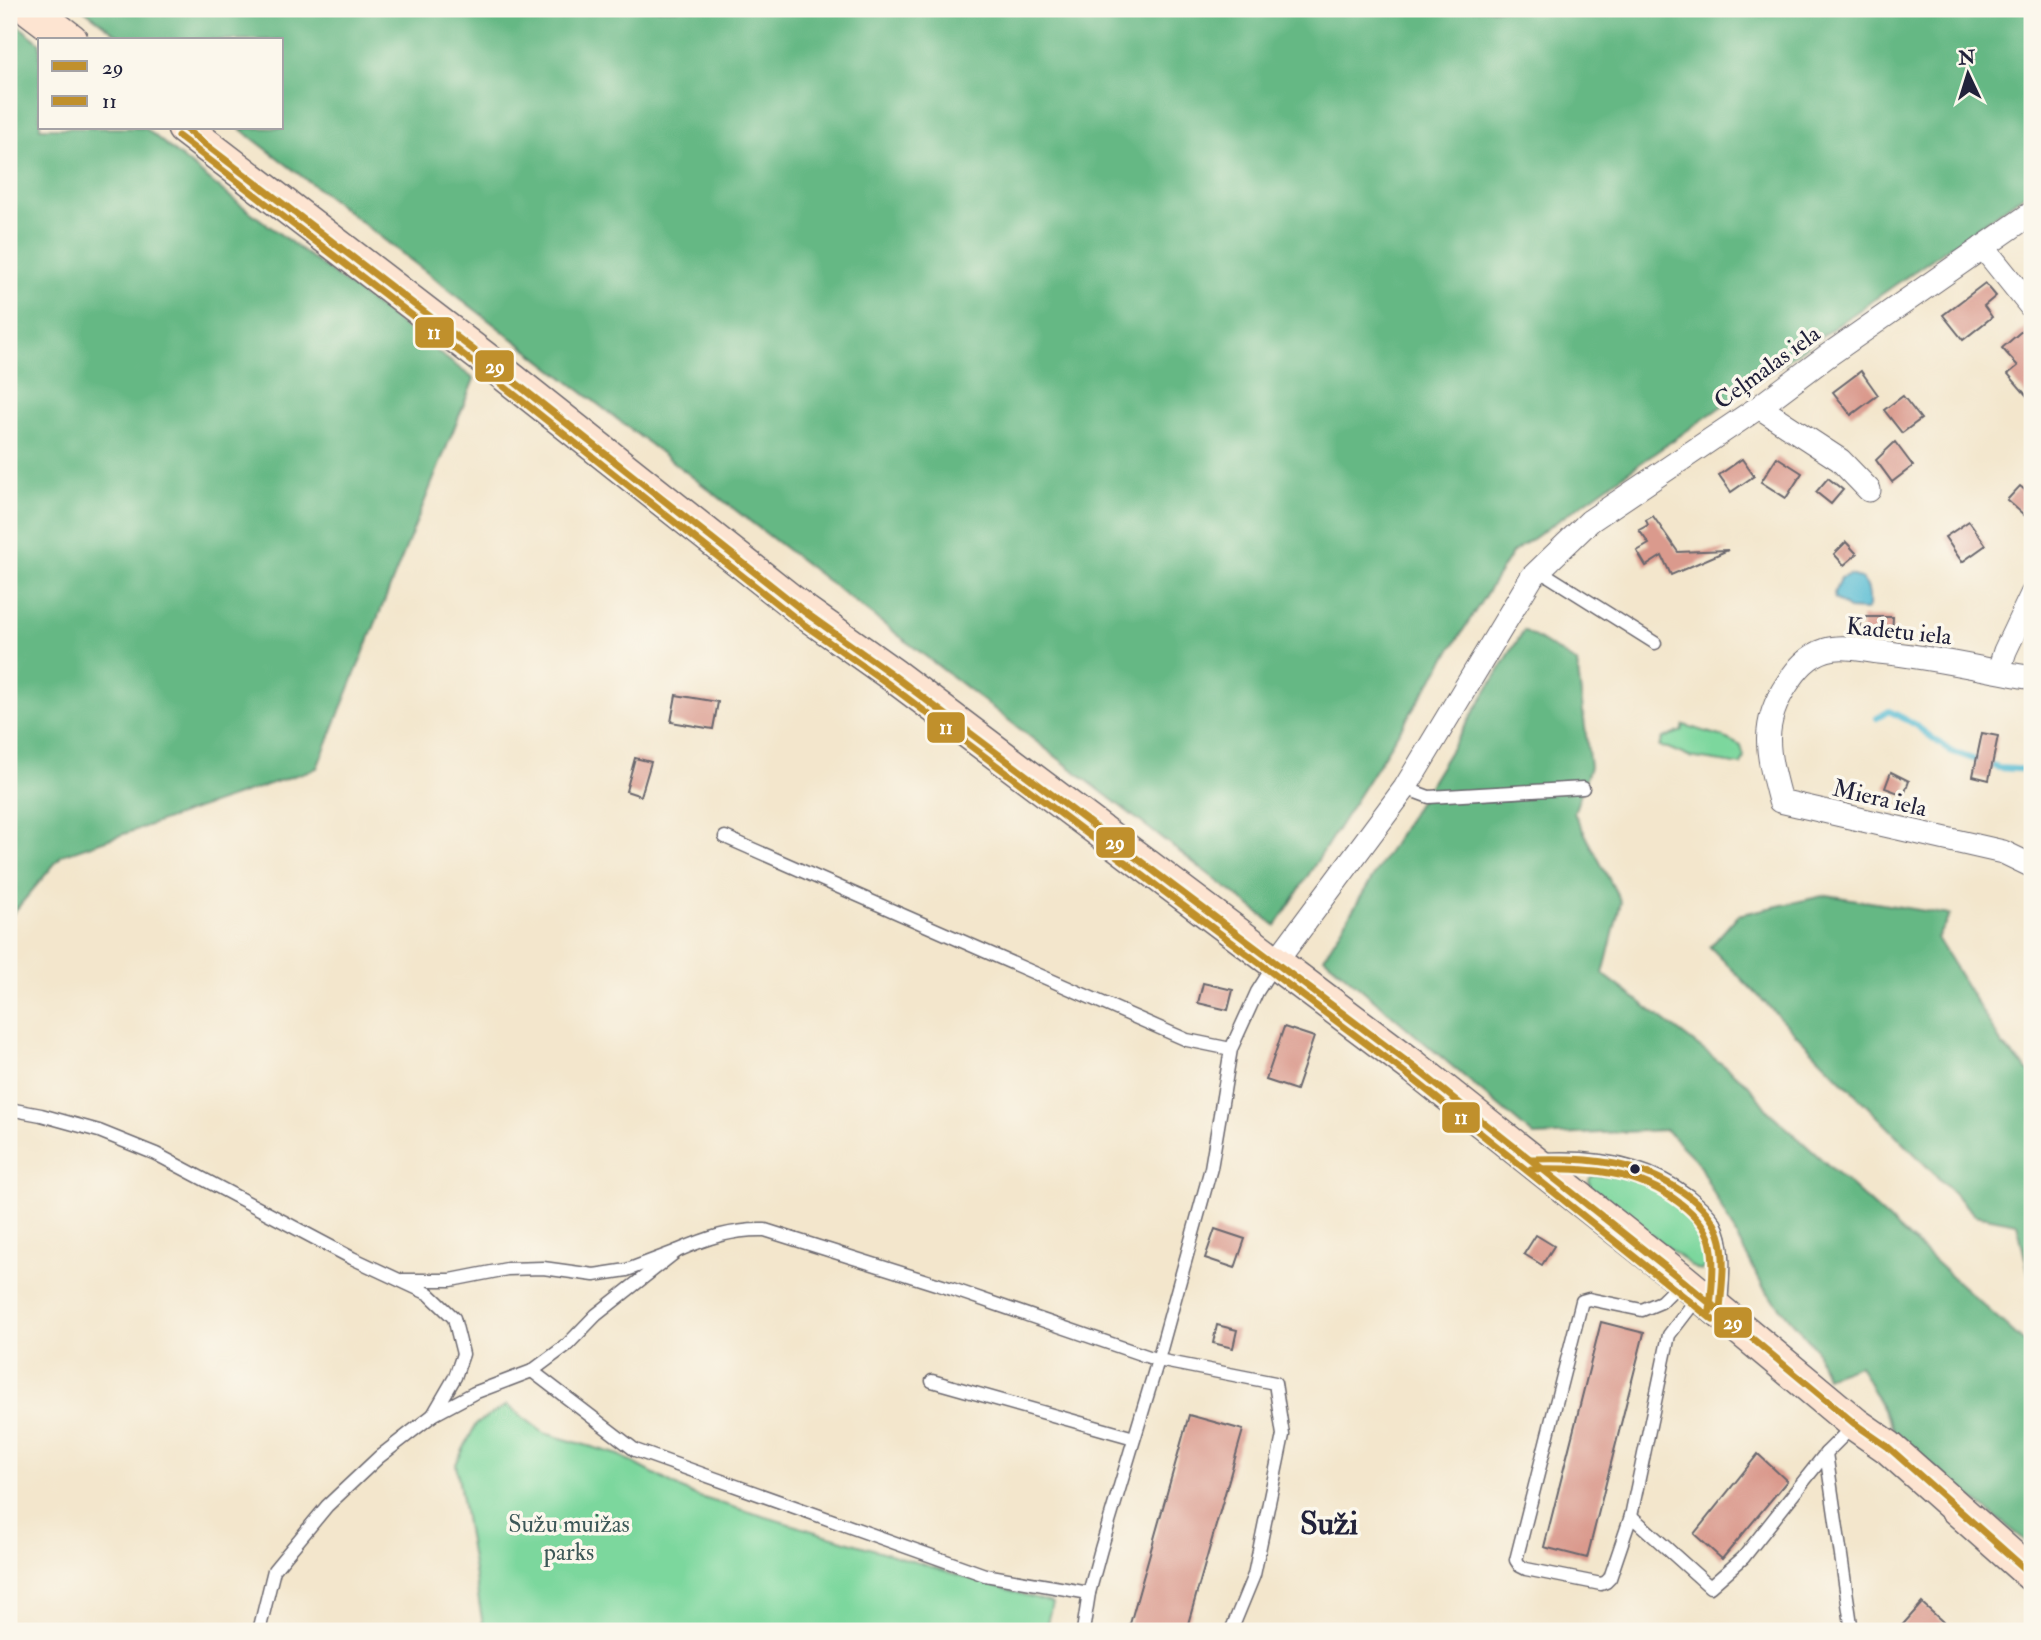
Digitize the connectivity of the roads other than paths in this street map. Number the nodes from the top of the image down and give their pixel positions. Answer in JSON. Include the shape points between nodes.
{"nodes":[{"id":1,"x":30,"y":9,"type":"edge"},
{"id":2,"x":68,"y":38,"type":"edge"},
{"id":3,"x":187,"y":130,"type":"edge"},
{"id":4,"x":2032,"y":213,"type":"edge"},
{"id":5,"x":1983,"y":247,"type":"junction"},
{"id":6,"x":2032,"y":308,"type":"edge"},
{"id":7,"x":1759,"y":407,"type":"junction"},
{"id":8,"x":1869,"y":490,"type":"dead end"},
{"id":9,"x":1539,"y":570,"type":"junction"},
{"id":10,"x":2032,"y":594,"type":"edge"},
{"id":11,"x":1655,"y":643,"type":"dead end"},
{"id":12,"x":1999,"y":670,"type":"junction"},
{"id":13,"x":2032,"y":678,"type":"edge"},
{"id":14,"x":1767,"y":735,"type":"joint"},
{"id":15,"x":1405,"y":788,"type":"junction"},
{"id":16,"x":1583,"y":788,"type":"dead end"},
{"id":17,"x":725,"y":837,"type":"dead end"},
{"id":18,"x":2032,"y":866,"type":"edge"},
{"id":19,"x":1275,"y":963,"type":"junction"},
{"id":20,"x":1231,"y":1049,"type":"junction"},
{"id":21,"x":9,"y":1109,"type":"edge"},
{"id":22,"x":1531,"y":1160,"type":"junction"},
{"id":23,"x":677,"y":1251,"type":"junction"},
{"id":24,"x":402,"y":1280,"type":"junction"},
{"id":25,"x":1701,"y":1296,"type":"junction"},
{"id":26,"x":1158,"y":1360,"type":"junction"},
{"id":27,"x":532,"y":1371,"type":"junction"},
{"id":28,"x":932,"y":1381,"type":"dead end"},
{"id":29,"x":433,"y":1415,"type":"junction"},
{"id":30,"x":1855,"y":1424,"type":"junction"},
{"id":31,"x":1134,"y":1438,"type":"junction"},
{"id":32,"x":1826,"y":1453,"type":"junction"},
{"id":33,"x":1631,"y":1516,"type":"junction"},
{"id":34,"x":2032,"y":1576,"type":"edge"},
{"id":35,"x":1089,"y":1593,"type":"junction"},
{"id":36,"x":259,"y":1631,"type":"edge"},
{"id":37,"x":1083,"y":1631,"type":"edge"},
{"id":38,"x":1231,"y":1631,"type":"edge"},
{"id":39,"x":1852,"y":1631,"type":"edge"}],
"edges":[{"from":1,"to":2,"type":"main road"},
{"from":3,"to":19,"type":"main road","via":[[806,613]]},
{"from":4,"to":5,"type":"street","name":"Ceļmalas iela"},
{"from":5,"to":6,"type":"street"},
{"from":5,"to":7,"type":"street","name":"Ceļmalas iela"},
{"from":7,"to":8,"type":"street","via":[[1840,460]]},
{"from":7,"to":9,"type":"street","name":"Ceļmalas iela","via":[[1590,521]]},
{"from":9,"to":11,"type":"lane"},
{"from":9,"to":15,"type":"street","name":"Ceļmalas iela"},
{"from":10,"to":12,"type":"street"},
{"from":12,"to":13,"type":"street","name":"Kadetu iela"},
{"from":12,"to":14,"type":"street","name":"Kadetu iela","via":[[1910,655],[1827,650],[1801,664],[1774,704]]},
{"from":14,"to":18,"type":"street","name":"Miera iela","via":[[1780,801],[2003,852]]},
{"from":15,"to":16,"type":"lane","via":[[1429,797]]},
{"from":15,"to":19,"type":"street","name":"Ceļmalas iela"},
{"from":17,"to":20,"type":"lane","via":[[1187,1040]]},
{"from":19,"to":20,"type":"lane"},
{"from":19,"to":22,"type":"main road"},
{"from":20,"to":26,"type":"lane","via":[[1211,1168]]},
{"from":21,"to":24,"type":"lane","via":[[99,1131],[156,1154]]},
{"from":22,"to":25,"type":"main road"},
{"from":22,"to":25,"type":"lane","via":[[1569,1157],[1620,1163],[1681,1190],[1714,1222],[1721,1240]]},
{"from":23,"to":24,"type":"lane","via":[[627,1270],[594,1275],[543,1268],[507,1269],[451,1280]]},
{"from":23,"to":26,"type":"lane","via":[[711,1236],[741,1229],[765,1230]]},
{"from":23,"to":27,"type":"lane"},
{"from":24,"to":29,"type":"lane","via":[[429,1294],[454,1318],[463,1354]]},
{"from":25,"to":30,"type":"main road"},
{"from":25,"to":33,"type":"lane","via":[[1669,1335]]},
{"from":25,"to":33,"type":"lane","via":[[1642,1310],[1583,1301],[1516,1560],[1526,1569],[1606,1583]]},
{"from":26,"to":31,"type":"lane"},
{"from":26,"to":38,"type":"lane","via":[[1275,1383],[1283,1435],[1254,1575]]},
{"from":27,"to":29,"type":"lane"},
{"from":27,"to":35,"type":"lane","via":[[635,1450],[985,1575]]},
{"from":28,"to":31,"type":"lane"},
{"from":29,"to":36,"type":"lane","via":[[327,1506],[274,1570]]},
{"from":30,"to":32,"type":"lane"},
{"from":30,"to":34,"type":"main road","via":[[1888,1447]]},
{"from":31,"to":35,"type":"lane"},
{"from":32,"to":33,"type":"lane","via":[[1743,1558],[1710,1587]]},
{"from":32,"to":39,"type":"lane"},
{"from":35,"to":37,"type":"lane"}]}
